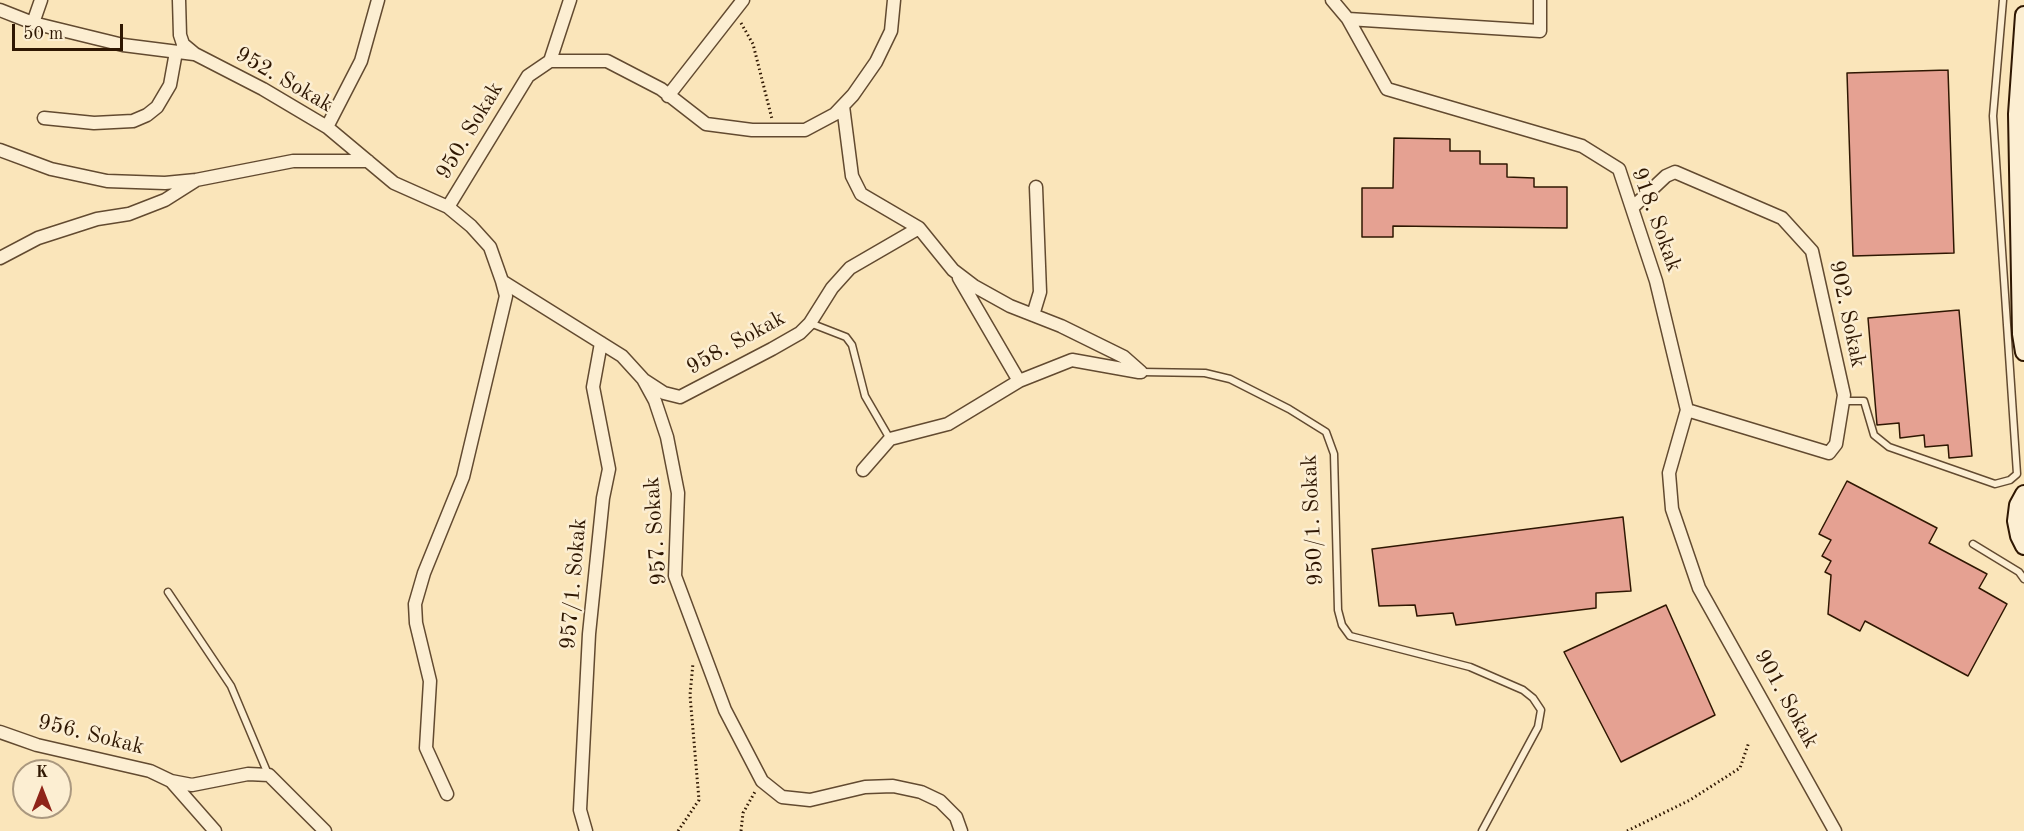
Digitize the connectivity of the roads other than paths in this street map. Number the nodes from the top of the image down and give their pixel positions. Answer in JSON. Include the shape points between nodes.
{"nodes":[{"id":1,"x":41,"y":0,"type":"edge"},
{"id":2,"x":179,"y":0,"type":"edge"},
{"id":3,"x":378,"y":0,"type":"edge"},
{"id":4,"x":570,"y":0,"type":"edge"},
{"id":5,"x":743,"y":0,"type":"edge"},
{"id":6,"x":894,"y":0,"type":"edge"},
{"id":7,"x":1332,"y":0,"type":"edge"},
{"id":8,"x":1540,"y":0,"type":"edge"},
{"id":9,"x":2003,"y":0,"type":"edge"},
{"id":10,"x":0,"y":10,"type":"edge"},
{"id":11,"x":2024,"y":15,"type":"edge"},
{"id":12,"x":1348,"y":19,"type":"junction"},
{"id":13,"x":33,"y":23,"type":"junction"},
{"id":14,"x":176,"y":52,"type":"junction"},
{"id":15,"x":195,"y":54,"type":"junction"},
{"id":16,"x":550,"y":61,"type":"junction"},
{"id":17,"x":668,"y":96,"type":"junction"},
{"id":18,"x":843,"y":106,"type":"junction"},
{"id":19,"x":44,"y":118,"type":"dead end"},
{"id":20,"x":327,"y":127,"type":"junction"},
{"id":21,"x":0,"y":150,"type":"edge"},
{"id":22,"x":368,"y":161,"type":"junction"},
{"id":23,"x":196,"y":180,"type":"junction"},
{"id":24,"x":1036,"y":187,"type":"dead end"},
{"id":25,"x":448,"y":207,"type":"junction"},
{"id":26,"x":1632,"y":208,"type":"junction"},
{"id":27,"x":2019,"y":219,"type":"junction"},
{"id":28,"x":919,"y":228,"type":"junction"},
{"id":29,"x":2024,"y":248,"type":"edge"},
{"id":30,"x":0,"y":258,"type":"edge"},
{"id":31,"x":952,"y":270,"type":"junction"},
{"id":32,"x":502,"y":281,"type":"junction"},
{"id":33,"x":1033,"y":315,"type":"junction"},
{"id":34,"x":810,"y":323,"type":"junction"},
{"id":35,"x":601,"y":343,"type":"junction"},
{"id":36,"x":2024,"y":352,"type":"edge"},
{"id":37,"x":1141,"y":372,"type":"junction"},
{"id":38,"x":643,"y":379,"type":"junction"},
{"id":39,"x":1018,"y":381,"type":"junction"},
{"id":40,"x":1842,"y":401,"type":"junction"},
{"id":41,"x":1687,"y":410,"type":"junction"},
{"id":42,"x":890,"y":439,"type":"junction"},
{"id":43,"x":864,"y":470,"type":"dead end"},
{"id":44,"x":2024,"y":494,"type":"edge"},
{"id":45,"x":1973,"y":544,"type":"dead end"},
{"id":46,"x":2024,"y":546,"type":"edge"},
{"id":47,"x":2024,"y":579,"type":"edge"},
{"id":48,"x":1699,"y":588,"type":"joint"},
{"id":49,"x":168,"y":592,"type":"dead end"},
{"id":50,"x":0,"y":732,"type":"edge"},
{"id":51,"x":269,"y":775,"type":"junction"},
{"id":52,"x":171,"y":781,"type":"junction"},
{"id":53,"x":447,"y":794,"type":"dead end"},
{"id":54,"x":215,"y":831,"type":"edge"},
{"id":55,"x":325,"y":831,"type":"edge"},
{"id":56,"x":586,"y":831,"type":"edge"},
{"id":57,"x":961,"y":831,"type":"edge"},
{"id":58,"x":1482,"y":831,"type":"edge"},
{"id":59,"x":1835,"y":831,"type":"edge"}],
"edges":[{"from":1,"to":13,"type":"street"},
{"from":2,"to":15,"type":"street","via":[[180,35],[183,44]]},
{"from":3,"to":20,"type":"street","via":[[361,61]]},
{"from":4,"to":16,"type":"street"},
{"from":5,"to":17,"type":"street"},
{"from":6,"to":18,"type":"street","via":[[891,31],[876,62]]},
{"from":7,"to":12,"type":"street","name":"918. Sokak"},
{"from":8,"to":12,"type":"street","via":[[1540,31]]},
{"from":9,"to":40,"type":"lane","via":[[1993,116],[2017,474],[1995,484],[1889,447],[1874,435],[1864,401]]},
{"from":10,"to":13,"type":"street"},
{"from":11,"to":27,"type":"street","via":[[2018,114]]},
{"from":12,"to":26,"type":"street","name":"918. Sokak","via":[[1387,89],[1582,146],[1618,169]]},
{"from":13,"to":14,"type":"street","via":[[123,45]]},
{"from":14,"to":15,"type":"street"},
{"from":14,"to":19,"type":"street","via":[[170,85],[157,107],[147,115],[132,121],[94,123]]},
{"from":15,"to":20,"type":"street","name":"952. Sokak"},
{"from":16,"to":17,"type":"street","via":[[607,61]]},
{"from":16,"to":25,"type":"street","name":"950. Sokak","via":[[528,76]]},
{"from":17,"to":18,"type":"street","via":[[706,124],[773,130],[805,130]]},
{"from":18,"to":28,"type":"street","via":[[852,176],[861,194]]},
{"from":20,"to":22,"type":"street","name":"952. Sokak"},
{"from":21,"to":23,"type":"street","via":[[51,169],[107,181]]},
{"from":22,"to":23,"type":"street","via":[[293,161]]},
{"from":22,"to":25,"type":"street","name":"950. Sokak","via":[[394,183]]},
{"from":23,"to":30,"type":"street","via":[[165,200],[129,214],[97,219],[38,238]]},
{"from":24,"to":33,"type":"street","via":[[1040,292]]},
{"from":25,"to":32,"type":"street","via":[[489,247]]},
{"from":26,"to":40,"type":"street","name":"902. Sokak","via":[[1675,172],[1782,218],[1812,251],[1844,395]]},
{"from":26,"to":41,"type":"street","name":"918. Sokak","via":[[1656,281]]},
{"from":27,"to":29,"type":"street"},
{"from":27,"to":36,"type":"street"},
{"from":28,"to":31,"type":"street"},
{"from":28,"to":34,"type":"street","name":"958. Sokak","via":[[850,268]]},
{"from":31,"to":33,"type":"street","via":[[983,291]]},
{"from":31,"to":39,"type":"street"},
{"from":32,"to":35,"type":"street","name":"957. Sokak"},
{"from":32,"to":53,"type":"street","via":[[506,296],[463,477],[415,604],[430,681],[426,748]]},
{"from":33,"to":37,"type":"street","via":[[1124,357]]},
{"from":34,"to":38,"type":"street","name":"958. Sokak","via":[[800,333],[680,397],[664,393]]},
{"from":34,"to":42,"type":"lane","via":[[846,337],[852,345],[865,396]]},
{"from":35,"to":38,"type":"street","name":"957. Sokak","via":[[622,356]]},
{"from":35,"to":56,"type":"street","name":"957/1. Sokak","via":[[593,387],[609,469],[590,634],[580,810]]},
{"from":37,"to":39,"type":"street","via":[[1072,360]]},
{"from":37,"to":58,"type":"lane","name":"950/1. Sokak","via":[[1205,373],[1230,379],[1326,432],[1334,454],[1338,610],[1350,636],[1470,667],[1533,698],[1541,710],[1538,727]]},
{"from":38,"to":57,"type":"street","name":"957. Sokak","via":[[667,436],[678,493],[675,576],[725,710],[762,781],[782,797],[810,800],[893,786],[921,792],[940,801],[956,818]]},
{"from":39,"to":42,"type":"street","via":[[948,424]]},
{"from":40,"to":41,"type":"street","name":"902. Sokak","via":[[1836,444],[1829,453]]},
{"from":41,"to":48,"type":"street","name":"918. Sokak","via":[[1670,473],[1672,509]]},
{"from":42,"to":43,"type":"street"},
{"from":44,"to":46,"type":"street","via":[[2016,521]]},
{"from":45,"to":47,"type":"lane"},
{"from":48,"to":59,"type":"street","name":"901. Sokak"},
{"from":49,"to":51,"type":"lane","via":[[231,686]]},
{"from":50,"to":52,"type":"street","name":"956. Sokak","via":[[37,745],[150,771]]},
{"from":51,"to":52,"type":"street","via":[[248,774],[192,785]]},
{"from":51,"to":55,"type":"street"},
{"from":52,"to":54,"type":"street"}]}
